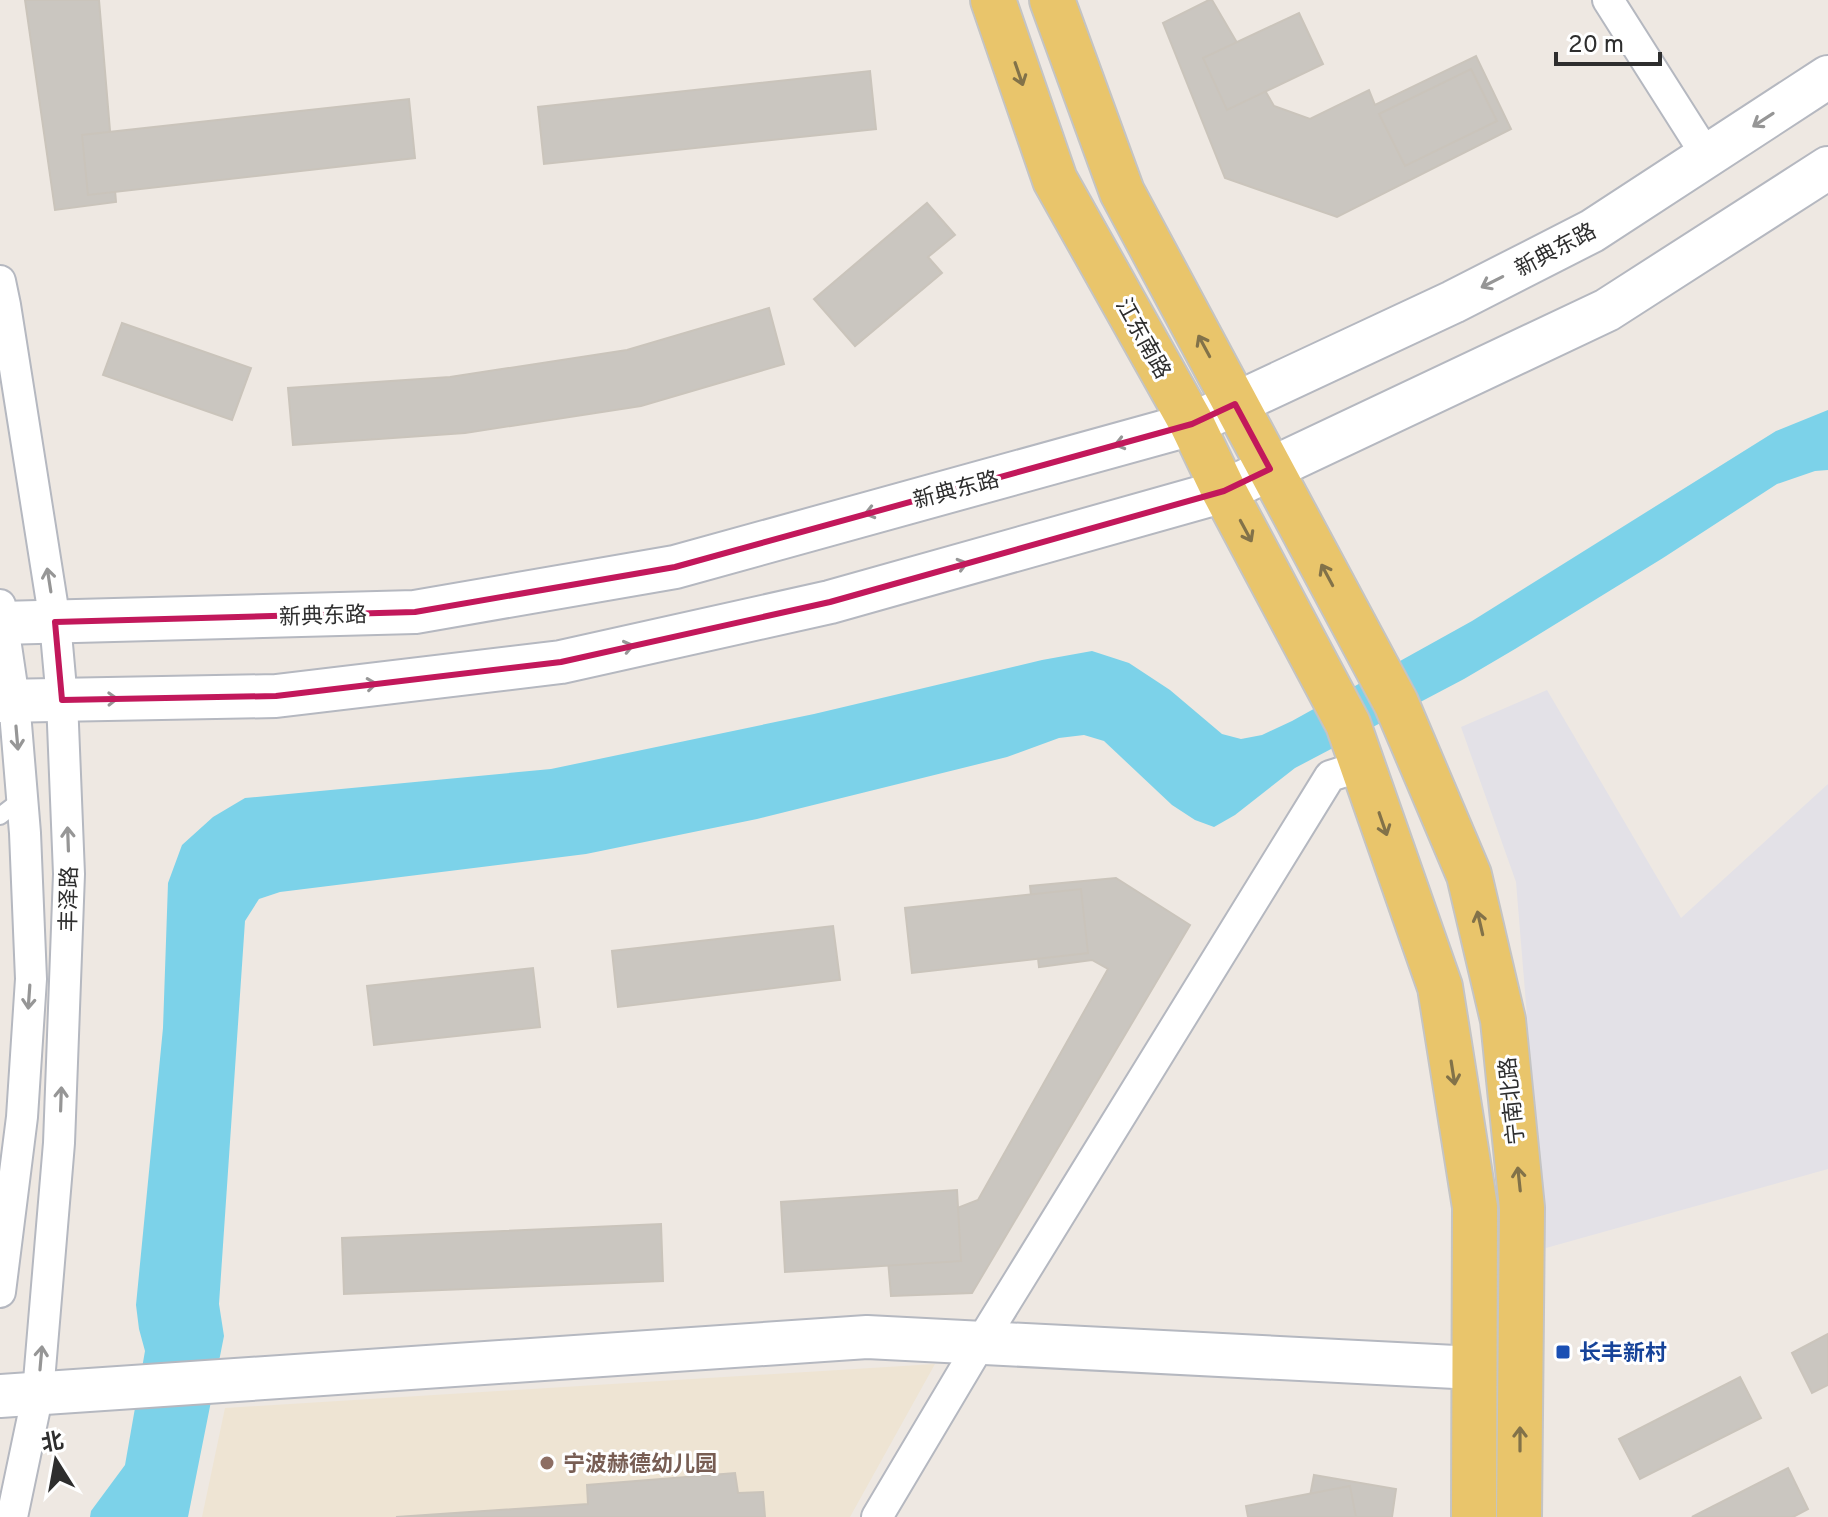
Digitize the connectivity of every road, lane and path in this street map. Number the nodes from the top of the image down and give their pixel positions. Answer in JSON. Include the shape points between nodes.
{"nodes":[{"id":1,"x":993,"y":0,"type":"edge"},
{"id":2,"x":1052,"y":0,"type":"edge"},
{"id":3,"x":1608,"y":0,"type":"edge"},
{"id":4,"x":1828,"y":77,"type":"edge"},
{"id":5,"x":1707,"y":156,"type":"junction"},
{"id":6,"x":1828,"y":168,"type":"edge"},
{"id":7,"x":0,"y":281,"type":"edge"},
{"id":8,"x":1235,"y":404,"type":"junction"},
{"id":9,"x":1192,"y":424,"type":"junction"},
{"id":10,"x":1270,"y":469,"type":"junction"},
{"id":11,"x":1224,"y":491,"type":"junction"},
{"id":12,"x":1,"y":617,"type":"edge"},
{"id":13,"x":55,"y":622,"type":"junction"},
{"id":14,"x":7,"y":700,"type":"edge"},
{"id":15,"x":62,"y":700,"type":"junction"},
{"id":16,"x":1362,"y":766,"type":"junction"},
{"id":17,"x":11,"y":807,"type":"edge"},
{"id":18,"x":0,"y":1292,"type":"edge"},
{"id":19,"x":981,"y":1342,"type":"junction"},
{"id":20,"x":1475,"y":1368,"type":"junction"},
{"id":21,"x":19,"y":1395,"type":"edge"},
{"id":22,"x":12,"y":1517,"type":"edge"},
{"id":23,"x":877,"y":1517,"type":"edge"},
{"id":24,"x":1474,"y":1517,"type":"edge"},
{"id":25,"x":1519,"y":1517,"type":"edge"}],
"edges":[{"from":1,"to":9,"type":"main road","name":"江东南路","one_way":true,"via":[[1055,180]]},
{"from":8,"to":2,"type":"main road","one_way":true,"via":[[1122,192]]},
{"from":3,"to":5,"type":"street"},
{"from":4,"to":5,"type":"main road","name":"新典东路","one_way":true},
{"from":5,"to":8,"type":"main road","name":"新典东路","one_way":true,"via":[[1592,231]]},
{"from":6,"to":10,"type":"main road","via":[[1607,310]]},
{"from":13,"to":7,"type":"street","name":"丰泽路","one_way":true},
{"from":8,"to":9,"type":"main road","name":"新典东路"},
{"from":8,"to":10,"type":"main road"},
{"from":9,"to":11,"type":"main road","name":"江东南路"},
{"from":9,"to":13,"type":"main road","name":"新典东路","one_way":true,"via":[[675,567],[415,612]]},
{"from":10,"to":11,"type":"main road"},
{"from":25,"to":10,"type":"main road","name":"宁南北路","one_way":true,"via":[[1522,1208],[1503,1020],[1469,875],[1396,703]]},
{"from":15,"to":11,"type":"main road","one_way":true,"via":[[276,696],[561,662],[830,602]]},
{"from":11,"to":16,"type":"main road","name":"江东南路","one_way":true,"via":[[1348,724]]},
{"from":12,"to":13,"type":"main road","name":"新典东路"},
{"from":12,"to":14,"type":"street","name":"丰泽路"},
{"from":13,"to":15,"type":"street","name":"丰泽路"},
{"from":14,"to":15,"type":"main road"},
{"from":14,"to":17,"type":"street","name":"丰泽路","one_way":true},
{"from":21,"to":15,"type":"street","name":"丰泽路","one_way":true,"via":[[59,1143],[69,874]]},
{"from":16,"to":19,"type":"street","via":[[1330,776]]},
{"from":16,"to":20,"type":"main road","one_way":true,"via":[[1440,987],[1475,1207]]},
{"from":17,"to":18,"type":"street","name":"丰泽路","one_way":true,"via":[[31,979],[22,1117]]},
{"from":19,"to":20,"type":"main road"},
{"from":19,"to":21,"type":"main road","via":[[867,1337]]},
{"from":19,"to":23,"type":"street"},
{"from":20,"to":24,"type":"main road"},
{"from":21,"to":22,"type":"street","name":"丰泽路"}]}
